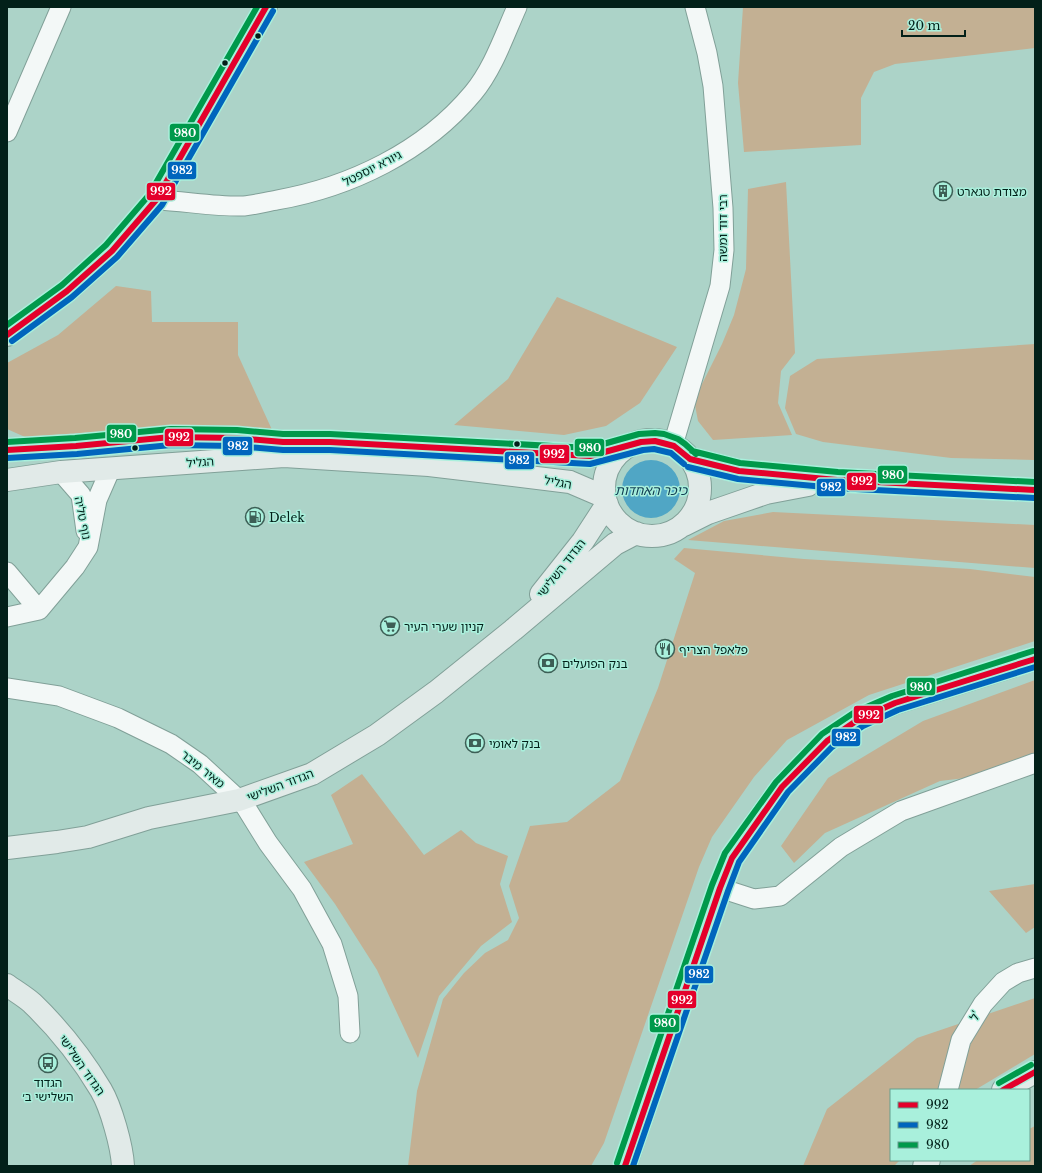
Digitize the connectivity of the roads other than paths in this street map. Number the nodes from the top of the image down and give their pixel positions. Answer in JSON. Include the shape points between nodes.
{"nodes":[{"id":1,"x":61,"y":7,"type":"edge"},
{"id":2,"x":266,"y":7,"type":"edge"},
{"id":3,"x":517,"y":7,"type":"edge"},
{"id":4,"x":695,"y":7,"type":"edge"},
{"id":5,"x":7,"y":132,"type":"edge"},
{"id":6,"x":156,"y":200,"type":"junction"},
{"id":7,"x":7,"y":335,"type":"edge"},
{"id":8,"x":673,"y":445,"type":"junction"},
{"id":9,"x":628,"y":447,"type":"junction"},
{"id":10,"x":7,"y":450,"type":"edge"},
{"id":11,"x":690,"y":459,"type":"junction"},
{"id":12,"x":111,"y":468,"type":"junction"},
{"id":13,"x":61,"y":472,"type":"junction"},
{"id":14,"x":7,"y":480,"type":"edge"},
{"id":15,"x":837,"y":480,"type":"junction"},
{"id":16,"x":1035,"y":490,"type":"edge"},
{"id":17,"x":606,"y":501,"type":"junction"},
{"id":18,"x":684,"y":525,"type":"junction"},
{"id":19,"x":636,"y":534,"type":"junction"},
{"id":20,"x":88,"y":547,"type":"junction"},
{"id":21,"x":7,"y":572,"type":"edge"},
{"id":22,"x":39,"y":610,"type":"junction"},
{"id":23,"x":7,"y":617,"type":"edge"},
{"id":24,"x":513,"y":630,"type":"junction"},
{"id":25,"x":1035,"y":659,"type":"edge"},
{"id":26,"x":7,"y":688,"type":"edge"},
{"id":27,"x":1035,"y":763,"type":"edge"},
{"id":28,"x":239,"y":800,"type":"junction"},
{"id":29,"x":7,"y":848,"type":"edge"},
{"id":30,"x":720,"y":888,"type":"junction"},
{"id":31,"x":1035,"y":968,"type":"edge"},
{"id":32,"x":7,"y":985,"type":"edge"},
{"id":33,"x":350,"y":1033,"type":"dead end"},
{"id":34,"x":1035,"y":1072,"type":"edge"},
{"id":35,"x":948,"y":1089,"type":"edge"},
{"id":36,"x":1005,"y":1089,"type":"edge"},
{"id":37,"x":123,"y":1166,"type":"edge"},
{"id":38,"x":625,"y":1166,"type":"edge"}],
"edges":[{"from":1,"to":5,"type":"street"},
{"from":2,"to":6,"type":"main road"},
{"from":3,"to":6,"type":"street","name":"גיורא יוספטל","via":[[489,68],[473,93],[448,120],[414,146],[377,168],[339,185],[290,198],[244,206]]},
{"from":4,"to":8,"type":"street","name":"רבי דוד ומשה","via":[[713,86],[724,250],[720,286]]},
{"from":6,"to":7,"type":"main road","via":[[112,251],[67,290]]},
{"from":8,"to":9,"type":"main road","via":[[658,440],[642,441]]},
{"from":8,"to":11,"type":"main road"},
{"from":9,"to":10,"type":"main road","name":"הגליל","via":[[590,456],[330,442],[171,437]]},
{"from":9,"to":17,"type":"main road","via":[[615,457],[607,471],[604,486]]},
{"from":11,"to":15,"type":"main road","via":[[739,471]]},
{"from":11,"to":18,"type":"main road","via":[[700,481],[700,497],[694,512]]},
{"from":12,"to":13,"type":"main road","name":"הגליל"},
{"from":12,"to":17,"type":"main road","name":"הגליל","via":[[284,456],[429,465],[570,482]]},
{"from":12,"to":20,"type":"street","name":"נוף טליה","via":[[97,500]]},
{"from":13,"to":14,"type":"main road","name":"הגליל"},
{"from":13,"to":20,"type":"street","name":"נוף טליה","via":[[81,495]]},
{"from":15,"to":16,"type":"main road"},
{"from":15,"to":18,"type":"main road","via":[[766,492]]},
{"from":17,"to":19,"type":"main road","via":[[612,516],[624,528]]},
{"from":17,"to":24,"type":"main road","name":"הגדוד השלישי","via":[[583,541]]},
{"from":18,"to":19,"type":"main road","via":[[670,533],[657,536]]},
{"from":19,"to":24,"type":"main road","name":"הגדוד השלישי","via":[[615,544]]},
{"from":20,"to":22,"type":"street","name":"נוף טליה","via":[[76,567]]},
{"from":21,"to":22,"type":"street"},
{"from":22,"to":23,"type":"street"},
{"from":24,"to":28,"type":"main road","name":"הגדוד השלישי","via":[[436,692],[377,735],[312,774]]},
{"from":25,"to":30,"type":"main road","via":[[895,703],[859,719],[827,741],[782,786],[732,858]]},
{"from":26,"to":28,"type":"street","name":"מאיר מיבר","via":[[59,696],[118,718],[172,744],[200,764]]},
{"from":27,"to":30,"type":"street","via":[[901,811],[841,846],[780,896],[754,899]]},
{"from":28,"to":29,"type":"main road","name":"הגדוד השלישי","via":[[149,818],[88,836]]},
{"from":28,"to":33,"type":"street","name":"מאיר מיבר","via":[[302,889],[332,944],[348,996]]},
{"from":30,"to":38,"type":"main road"},
{"from":31,"to":35,"type":"street","name":"ל'","via":[[1003,982],[983,1004],[961,1040]]},
{"from":32,"to":37,"type":"main road","name":"הגדוד השלישי","via":[[31,1003],[62,1036],[102,1091],[114,1122]]},
{"from":34,"to":36,"type":"main road"}]}
